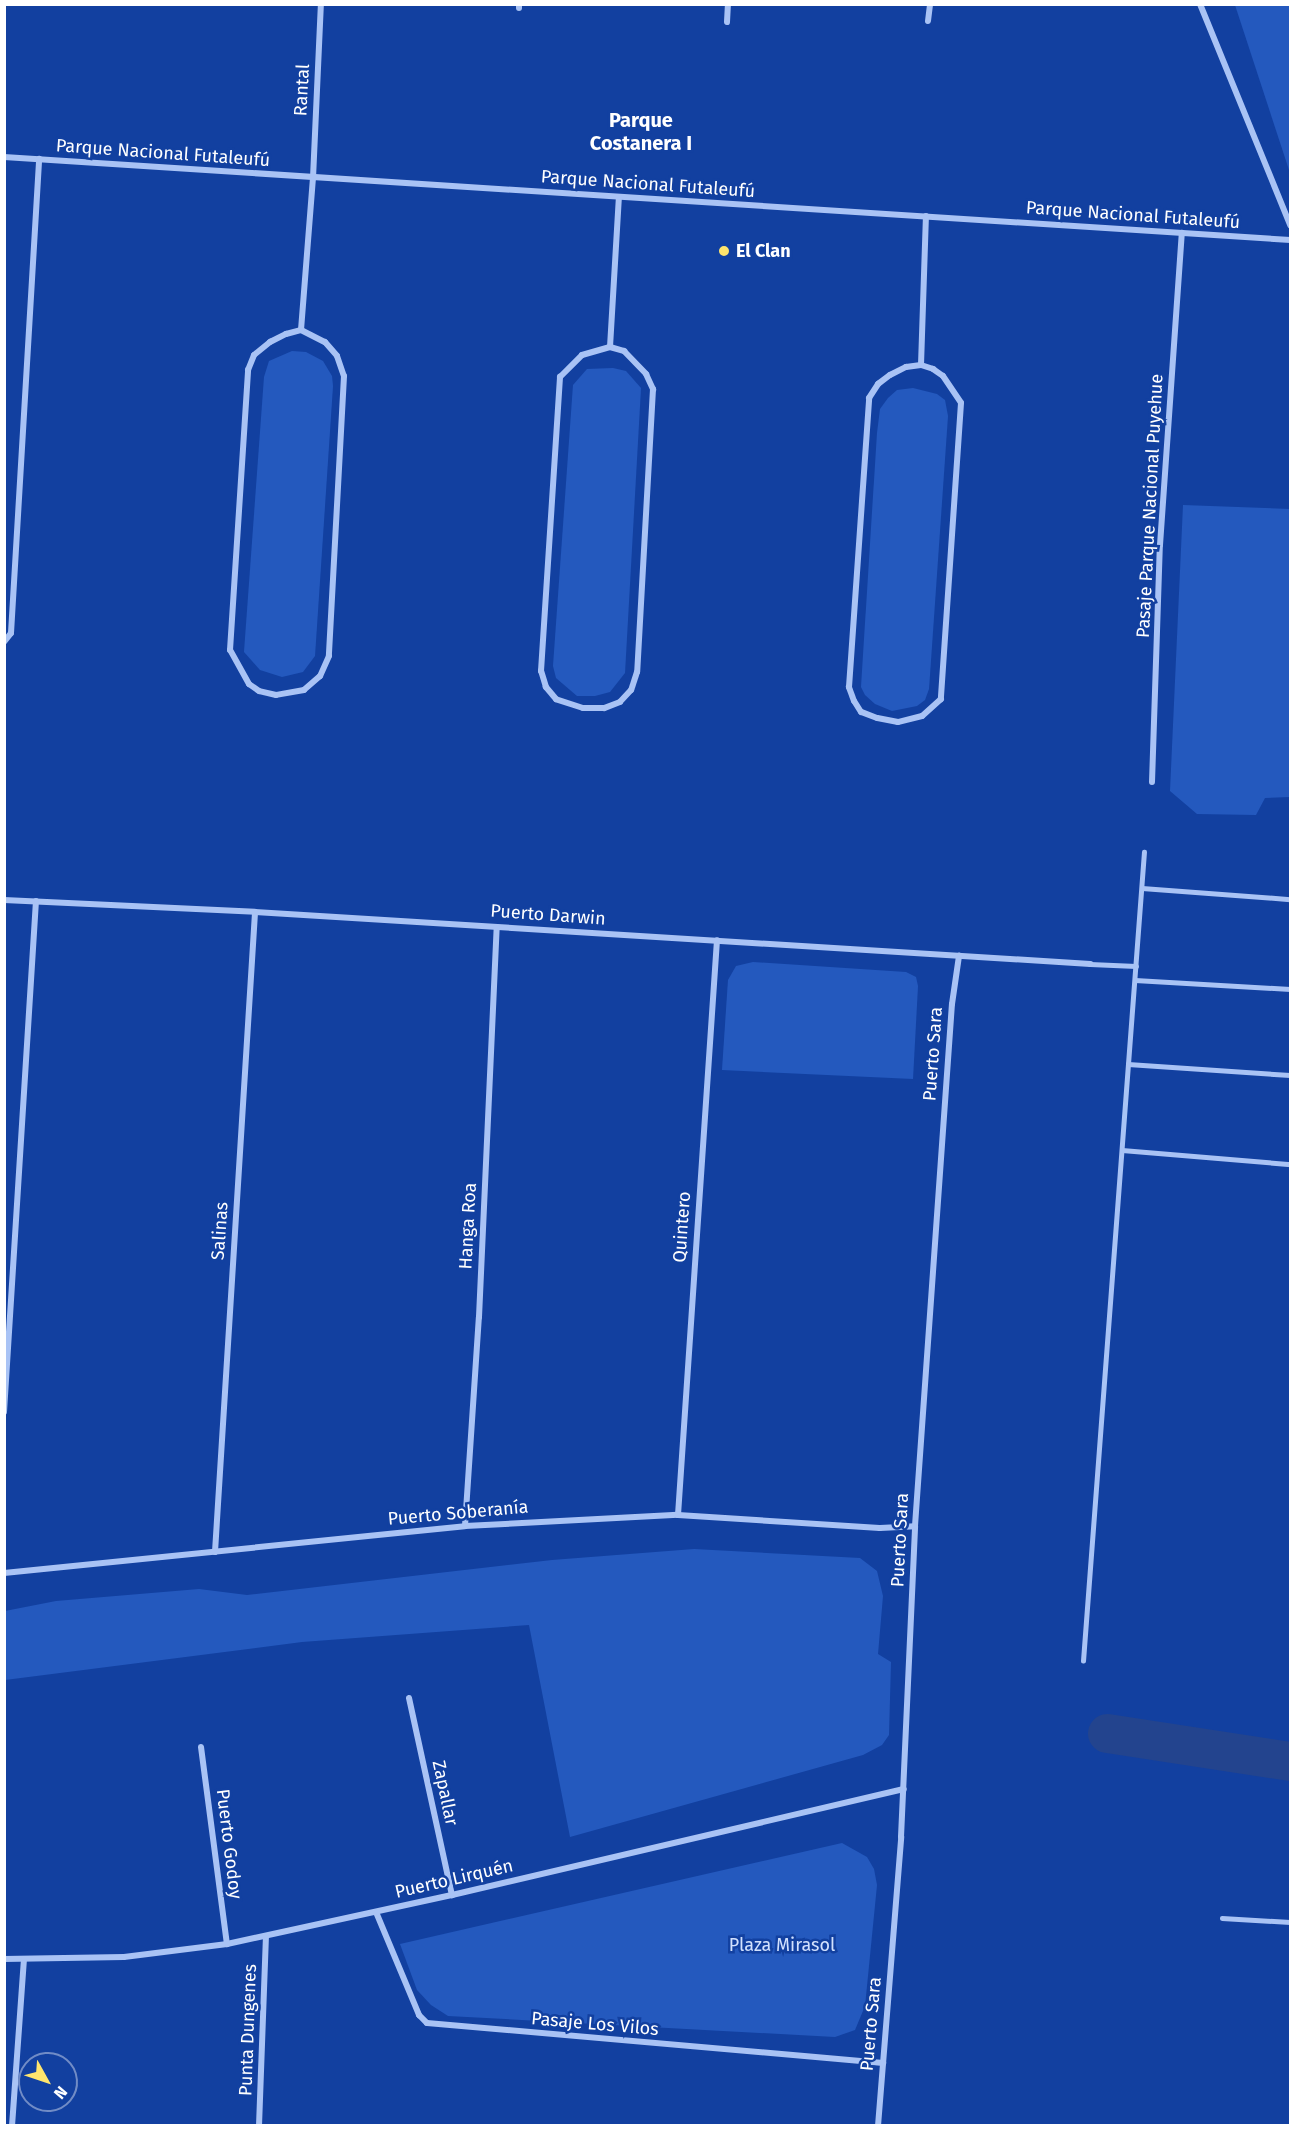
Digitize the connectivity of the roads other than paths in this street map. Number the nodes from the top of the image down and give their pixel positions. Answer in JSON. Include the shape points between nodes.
{"nodes":[{"id":1,"x":321,"y":4,"type":"edge"},
{"id":2,"x":728,"y":4,"type":"edge"},
{"id":3,"x":930,"y":4,"type":"edge"},
{"id":4,"x":1200,"y":4,"type":"edge"},
{"id":5,"x":928,"y":21,"type":"dead end"},
{"id":6,"x":727,"y":22,"type":"dead end"},
{"id":7,"x":4,"y":157,"type":"edge"},
{"id":8,"x":39,"y":159,"type":"junction"},
{"id":9,"x":313,"y":178,"type":"junction"},
{"id":10,"x":619,"y":197,"type":"junction"},
{"id":11,"x":926,"y":216,"type":"junction"},
{"id":12,"x":1290,"y":225,"type":"edge"},
{"id":13,"x":1182,"y":233,"type":"junction"},
{"id":14,"x":1290,"y":240,"type":"edge"},
{"id":15,"x":301,"y":330,"type":"junction"},
{"id":16,"x":610,"y":347,"type":"junction"},
{"id":17,"x":921,"y":365,"type":"junction"},
{"id":18,"x":4,"y":642,"type":"edge"},
{"id":19,"x":1152,"y":782,"type":"dead end"},
{"id":20,"x":1144,"y":852,"type":"dead end"},
{"id":21,"x":1142,"y":888,"type":"junction"},
{"id":22,"x":1290,"y":899,"type":"edge"},
{"id":23,"x":4,"y":900,"type":"edge"},
{"id":24,"x":36,"y":902,"type":"junction"},
{"id":25,"x":255,"y":912,"type":"junction"},
{"id":26,"x":497,"y":927,"type":"junction"},
{"id":27,"x":717,"y":940,"type":"junction"},
{"id":28,"x":959,"y":956,"type":"junction"},
{"id":29,"x":1090,"y":964,"type":"joint"},
{"id":30,"x":1136,"y":966,"type":"junction"},
{"id":31,"x":1134,"y":980,"type":"junction"},
{"id":32,"x":1290,"y":989,"type":"edge"},
{"id":33,"x":1128,"y":1064,"type":"junction"},
{"id":34,"x":1290,"y":1075,"type":"edge"},
{"id":35,"x":1122,"y":1150,"type":"junction"},
{"id":36,"x":1290,"y":1164,"type":"edge"},
{"id":37,"x":4,"y":1412,"type":"edge"},
{"id":38,"x":678,"y":1515,"type":"junction"},
{"id":39,"x":465,"y":1526,"type":"junction"},
{"id":40,"x":915,"y":1526,"type":"junction"},
{"id":41,"x":215,"y":1552,"type":"junction"},
{"id":42,"x":4,"y":1573,"type":"edge"},
{"id":43,"x":1083,"y":1661,"type":"dead end"},
{"id":44,"x":409,"y":1698,"type":"dead end"},
{"id":45,"x":201,"y":1747,"type":"dead end"},
{"id":46,"x":904,"y":1789,"type":"junction"},
{"id":47,"x":452,"y":1895,"type":"junction"},
{"id":48,"x":376,"y":1912,"type":"junction"},
{"id":49,"x":1222,"y":1918,"type":"dead end"},
{"id":50,"x":1290,"y":1922,"type":"edge"},
{"id":51,"x":266,"y":1936,"type":"junction"},
{"id":52,"x":227,"y":1944,"type":"junction"},
{"id":53,"x":4,"y":1959,"type":"edge"},
{"id":54,"x":24,"y":1959,"type":"junction"},
{"id":55,"x":883,"y":2062,"type":"junction"},
{"id":56,"x":12,"y":2126,"type":"edge"},
{"id":57,"x":259,"y":2126,"type":"edge"},
{"id":58,"x":878,"y":2126,"type":"edge"}],
"edges":[{"from":1,"to":9,"type":"street","name":"Rantal"},
{"from":2,"to":6,"type":"street"},
{"from":3,"to":5,"type":"street"},
{"from":4,"to":12,"type":"street"},
{"from":7,"to":8,"type":"street","name":"Parque Nacional Futaleufú"},
{"from":8,"to":9,"type":"street","name":"Parque Nacional Futaleufú"},
{"from":8,"to":18,"type":"street","via":[[11,633]]},
{"from":9,"to":10,"type":"street","name":"Parque Nacional Futaleufú"},
{"from":9,"to":15,"type":"street","name":"Rantal"},
{"from":10,"to":11,"type":"street","name":"Parque Nacional Futaleufú"},
{"from":10,"to":16,"type":"street"},
{"from":11,"to":13,"type":"street","name":"Parque Nacional Futaleufú"},
{"from":11,"to":17,"type":"street"},
{"from":13,"to":14,"type":"street","name":"Parque Nacional Futaleufú"},
{"from":13,"to":19,"type":"street","name":"Pasaje Parque Nacional Puyehue","via":[[1160,545]]},
{"from":15,"to":15,"type":"street","via":[[325,342],[337,356],[344,376],[329,656],[320,676],[304,690],[276,695],[249,684],[230,650],[248,370],[255,355],[270,342]]},
{"from":16,"to":16,"type":"street","via":[[624,351],[646,374],[653,389],[637,672],[631,690],[620,702],[604,708],[583,708],[556,699],[546,687],[541,671],[560,376],[582,355]]},
{"from":17,"to":17,"type":"street","via":[[933,369],[954,389],[961,403],[940,699],[922,716],[898,722],[861,712],[849,687],[869,398],[890,375]]},
{"from":20,"to":21,"type":"lane"},
{"from":21,"to":22,"type":"lane"},
{"from":21,"to":30,"type":"lane"},
{"from":23,"to":24,"type":"street","name":"Puerto Darwin"},
{"from":24,"to":25,"type":"street","name":"Puerto Darwin"},
{"from":24,"to":37,"type":"street"},
{"from":25,"to":26,"type":"street","name":"Puerto Darwin"},
{"from":25,"to":41,"type":"street","name":"Salinas"},
{"from":26,"to":27,"type":"street","name":"Puerto Darwin"},
{"from":26,"to":39,"type":"street","name":"Hanga Roa"},
{"from":27,"to":28,"type":"street","name":"Puerto Darwin"},
{"from":27,"to":38,"type":"street","name":"Quintero"},
{"from":28,"to":29,"type":"street","name":"Puerto Darwin"},
{"from":28,"to":40,"type":"street","name":"Puerto Sara","via":[[952,1004]]},
{"from":29,"to":30,"type":"lane"},
{"from":30,"to":31,"type":"lane"},
{"from":31,"to":32,"type":"lane"},
{"from":31,"to":33,"type":"lane"},
{"from":33,"to":34,"type":"lane"},
{"from":33,"to":35,"type":"lane"},
{"from":35,"to":36,"type":"lane"},
{"from":35,"to":43,"type":"lane"},
{"from":38,"to":39,"type":"street","name":"Puerto Soberanía"},
{"from":38,"to":40,"type":"street","name":"Puerto Soberanía"},
{"from":39,"to":41,"type":"street","name":"Puerto Soberanía"},
{"from":40,"to":46,"type":"street","name":"Puerto Sara"},
{"from":41,"to":42,"type":"street","name":"Puerto Soberanía"},
{"from":44,"to":47,"type":"street","name":"Zapallar"},
{"from":45,"to":52,"type":"street","name":"Puerto Godoy"},
{"from":46,"to":47,"type":"street","name":"Puerto Lirquén"},
{"from":46,"to":55,"type":"street","name":"Puerto Sara"},
{"from":47,"to":48,"type":"street","name":"Puerto Lirquén"},
{"from":48,"to":51,"type":"street","name":"Puerto Lirquén"},
{"from":48,"to":55,"type":"street","name":"Pasaje Los Vilos","via":[[419,2015],[427,2023]]},
{"from":49,"to":50,"type":"lane"},
{"from":51,"to":52,"type":"street","name":"Puerto Lirquén"},
{"from":51,"to":57,"type":"street","name":"Punta Dungenes"},
{"from":52,"to":54,"type":"street","name":"Puerto Lirquén","via":[[124,1957]]},
{"from":53,"to":54,"type":"street","name":"Puerto Lirquén"},
{"from":54,"to":56,"type":"street"},
{"from":55,"to":58,"type":"street","name":"Puerto Sara"}]}
